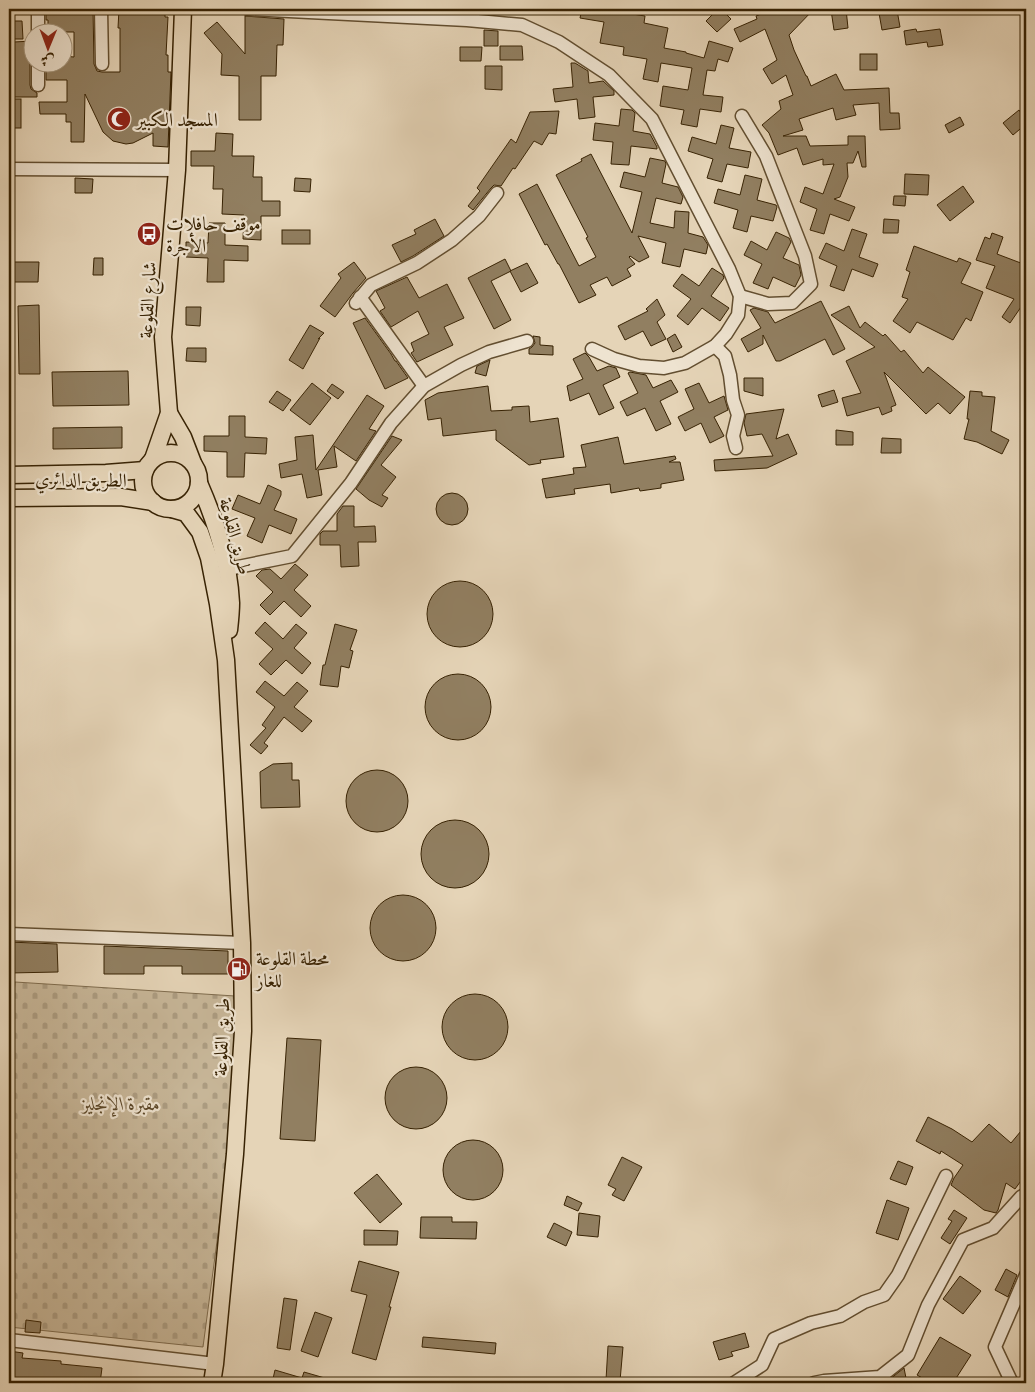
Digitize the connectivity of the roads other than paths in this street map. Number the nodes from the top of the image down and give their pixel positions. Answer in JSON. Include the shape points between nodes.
{"nodes":[{"id":1,"x":38,"y":9,"type":"edge"},
{"id":2,"x":101,"y":9,"type":"edge"},
{"id":3,"x":183,"y":9,"type":"edge"},
{"id":4,"x":248,"y":9,"type":"edge"},
{"id":5,"x":467,"y":15,"type":"edge"},
{"id":6,"x":38,"y":22,"type":"edge"},
{"id":7,"x":102,"y":64,"type":"dead end"},
{"id":8,"x":38,"y":72,"type":"edge"},
{"id":9,"x":38,"y":85,"type":"dead end"},
{"id":10,"x":742,"y":116,"type":"dead end"},
{"id":11,"x":9,"y":169,"type":"edge"},
{"id":12,"x":177,"y":170,"type":"junction"},
{"id":13,"x":497,"y":193,"type":"dead end"},
{"id":14,"x":740,"y":296,"type":"junction"},
{"id":15,"x":527,"y":341,"type":"dead end"},
{"id":16,"x":715,"y":346,"type":"junction"},
{"id":17,"x":592,"y":348,"type":"dead end"},
{"id":18,"x":424,"y":386,"type":"junction"},
{"id":19,"x":169,"y":413,"type":"junction"},
{"id":20,"x":736,"y":448,"type":"dead end"},
{"id":21,"x":193,"y":463,"type":"junction"},
{"id":22,"x":149,"y":464,"type":"junction"},
{"id":23,"x":9,"y":475,"type":"edge"},
{"id":24,"x":199,"y":483,"type":"junction"},
{"id":25,"x":9,"y":498,"type":"edge"},
{"id":26,"x":153,"y":502,"type":"junction"},
{"id":27,"x":172,"y":508,"type":"junction"},
{"id":28,"x":228,"y":569,"type":"junction"},
{"id":29,"x":226,"y":660,"type":"junction"},
{"id":30,"x":9,"y":934,"type":"edge"},
{"id":31,"x":242,"y":943,"type":"junction"},
{"id":32,"x":946,"y":1176,"type":"dead end"},
{"id":33,"x":1026,"y":1194,"type":"edge"},
{"id":34,"x":1026,"y":1275,"type":"edge"},
{"id":35,"x":9,"y":1340,"type":"edge"},
{"id":36,"x":215,"y":1364,"type":"junction"},
{"id":37,"x":212,"y":1383,"type":"edge"},
{"id":38,"x":734,"y":1383,"type":"edge"},
{"id":39,"x":814,"y":1383,"type":"edge"},
{"id":40,"x":1012,"y":1383,"type":"edge"}],
"edges":[{"from":1,"to":6,"type":"street"},
{"from":2,"to":7,"type":"street"},
{"from":3,"to":12,"type":"main road","name":"شارع القلوعة"},
{"from":4,"to":5,"type":"street"},
{"from":5,"to":14,"type":"street","via":[[522,25],[559,42],[610,75],[652,119],[730,269]]},
{"from":8,"to":9,"type":"street"},
{"from":10,"to":14,"type":"street","via":[[766,156],[805,256],[811,284],[792,303],[768,304]]},
{"from":11,"to":12,"type":"street"},
{"from":12,"to":19,"type":"main road","name":"شارع القلوعة","via":[[163,337]]},
{"from":13,"to":18,"type":"street","via":[[479,216],[452,240],[417,263],[371,285],[358,300]]},
{"from":14,"to":16,"type":"street","via":[[738,315]]},
{"from":15,"to":18,"type":"street","via":[[489,352]]},
{"from":16,"to":17,"type":"street","via":[[685,363],[664,368],[614,360]]},
{"from":16,"to":20,"type":"street","via":[[724,356],[730,375],[738,414],[733,436]]},
{"from":18,"to":28,"type":"street","via":[[391,424],[351,483],[292,556]]},
{"from":19,"to":21,"type":"main road"},
{"from":19,"to":22,"type":"main road"},
{"from":21,"to":22,"type":"main road","via":[[170,452],[161,454]]},
{"from":21,"to":24,"type":"main road"},
{"from":22,"to":23,"type":"main road","name":"الطريق الدائري","via":[[106,473]]},
{"from":22,"to":26,"type":"main road","via":[[143,479],[147,496]]},
{"from":24,"to":27,"type":"main road","via":[[187,504]]},
{"from":24,"to":28,"type":"main road","name":"طريق القلوعة","via":[[219,533]]},
{"from":25,"to":26,"type":"main road","name":"الطريق الدائري","via":[[122,497]]},
{"from":26,"to":27,"type":"main road"},
{"from":27,"to":29,"type":"main road","name":"طريق القلوعة","via":[[186,514],[200,532],[209,558]]},
{"from":28,"to":29,"type":"main road","name":"طريق القلوعة","via":[[231,605]]},
{"from":29,"to":31,"type":"main road","name":"طريق القلوعة"},
{"from":30,"to":31,"type":"street"},
{"from":31,"to":36,"type":"main road","name":"طريق القلوعة","via":[[242,1060]]},
{"from":32,"to":38,"type":"street","via":[[898,1275],[884,1295],[840,1316],[811,1323],[774,1339],[762,1365]]},
{"from":33,"to":39,"type":"street","via":[[993,1228],[963,1240],[928,1305],[908,1355],[880,1377]]},
{"from":34,"to":40,"type":"street","via":[[995,1348]]},
{"from":35,"to":36,"type":"street"},
{"from":36,"to":37,"type":"main road","name":"طريق القلوعة"}]}
